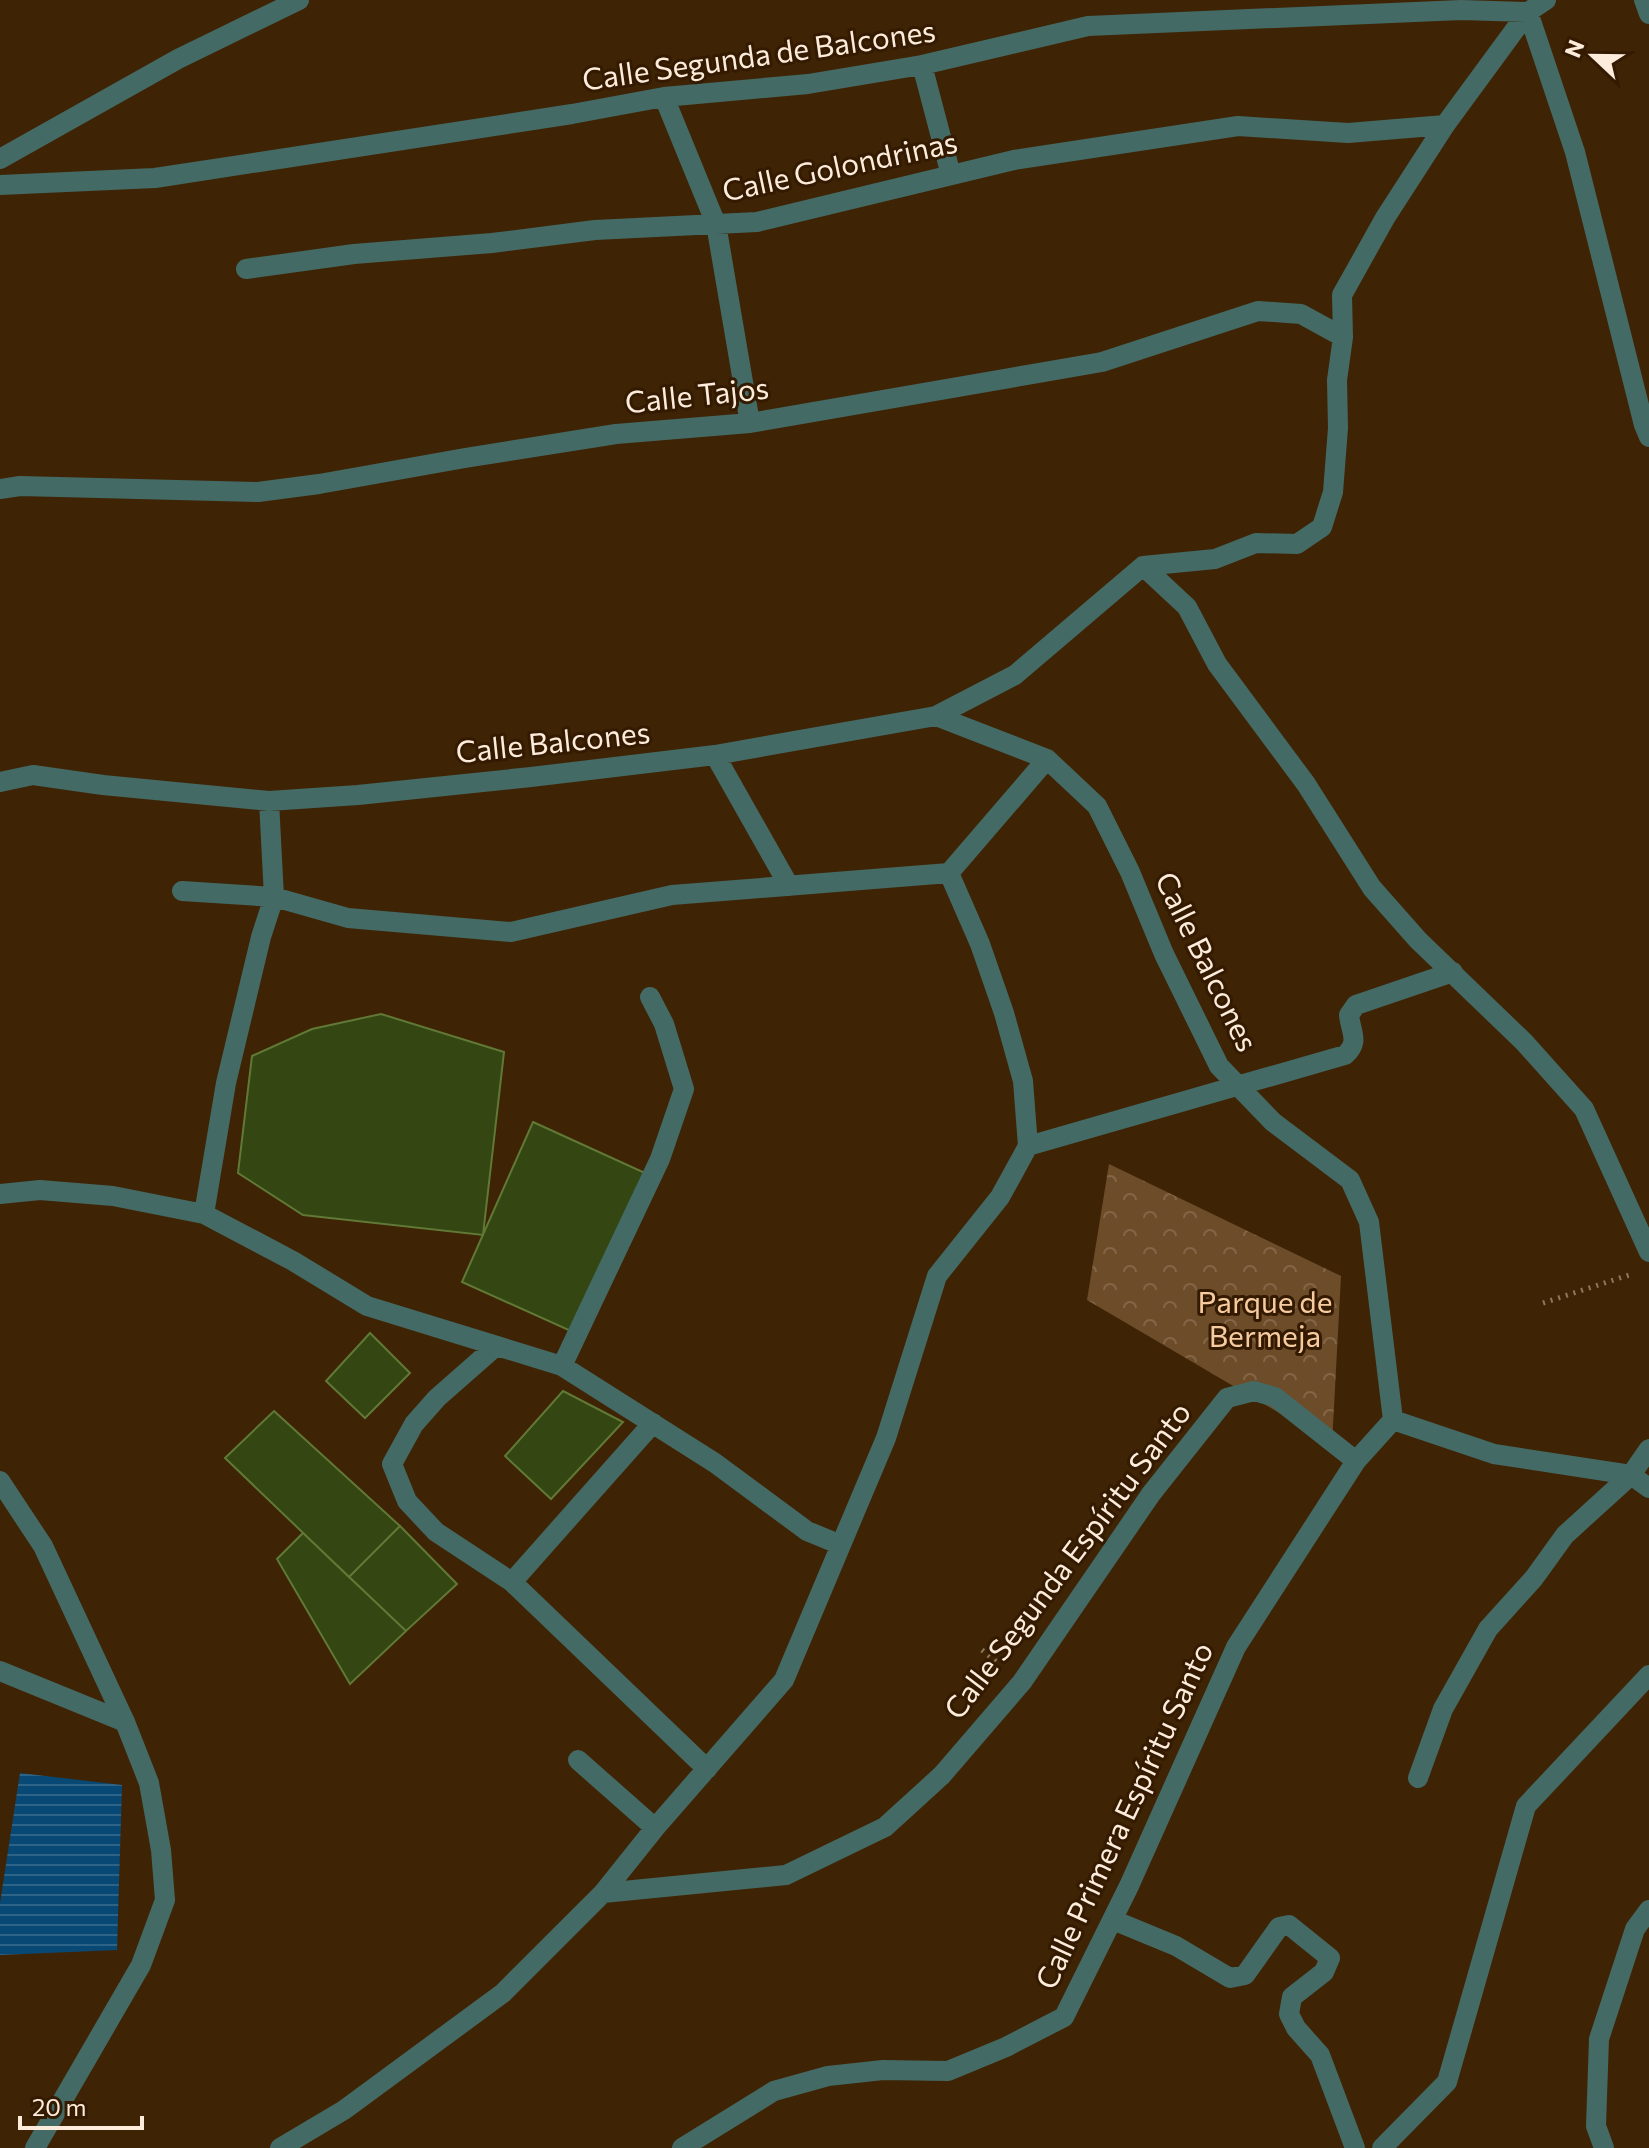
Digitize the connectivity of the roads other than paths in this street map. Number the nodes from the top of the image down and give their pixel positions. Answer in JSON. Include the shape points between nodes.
{"nodes":[{"id":1,"x":299,"y":0,"type":"edge"},
{"id":2,"x":1546,"y":0,"type":"edge"},
{"id":3,"x":1644,"y":0,"type":"edge"},
{"id":4,"x":1528,"y":12,"type":"junction"},
{"id":5,"x":1649,"y":14,"type":"edge"},
{"id":6,"x":922,"y":65,"type":"junction"},
{"id":7,"x":664,"y":97,"type":"junction"},
{"id":8,"x":1445,"y":125,"type":"junction"},
{"id":9,"x":0,"y":159,"type":"edge"},
{"id":10,"x":951,"y":175,"type":"junction"},
{"id":11,"x":0,"y":185,"type":"edge"},
{"id":12,"x":716,"y":224,"type":"junction"},
{"id":13,"x":246,"y":269,"type":"dead end"},
{"id":14,"x":1343,"y":337,"type":"junction"},
{"id":15,"x":750,"y":423,"type":"junction"},
{"id":16,"x":1649,"y":437,"type":"edge"},
{"id":17,"x":0,"y":489,"type":"edge"},
{"id":18,"x":1143,"y":566,"type":"junction"},
{"id":19,"x":936,"y":716,"type":"junction"},
{"id":20,"x":715,"y":755,"type":"junction"},
{"id":21,"x":1047,"y":759,"type":"junction"},
{"id":22,"x":0,"y":782,"type":"edge"},
{"id":23,"x":269,"y":801,"type":"junction"},
{"id":24,"x":949,"y":873,"type":"junction"},
{"id":25,"x":789,"y":886,"type":"junction"},
{"id":26,"x":182,"y":891,"type":"dead end"},
{"id":27,"x":274,"y":897,"type":"junction"},
{"id":28,"x":1453,"y":972,"type":"junction"},
{"id":29,"x":650,"y":997,"type":"dead end"},
{"id":30,"x":1236,"y":1084,"type":"junction"},
{"id":31,"x":1028,"y":1146,"type":"junction"},
{"id":32,"x":0,"y":1194,"type":"edge"},
{"id":33,"x":204,"y":1214,"type":"junction"},
{"id":34,"x":1649,"y":1252,"type":"edge"},
{"id":35,"x":495,"y":1347,"type":"junction"},
{"id":36,"x":562,"y":1366,"type":"junction"},
{"id":37,"x":1393,"y":1420,"type":"junction"},
{"id":38,"x":653,"y":1423,"type":"junction"},
{"id":39,"x":1649,"y":1449,"type":"edge"},
{"id":40,"x":1356,"y":1461,"type":"junction"},
{"id":41,"x":1631,"y":1475,"type":"junction"},
{"id":42,"x":0,"y":1481,"type":"edge"},
{"id":43,"x":1649,"y":1488,"type":"edge"},
{"id":44,"x":841,"y":1545,"type":"junction"},
{"id":45,"x":512,"y":1582,"type":"junction"},
{"id":46,"x":0,"y":1671,"type":"edge"},
{"id":47,"x":1649,"y":1675,"type":"edge"},
{"id":48,"x":125,"y":1722,"type":"junction"},
{"id":49,"x":578,"y":1760,"type":"dead end"},
{"id":50,"x":707,"y":1769,"type":"junction"},
{"id":51,"x":1418,"y":1778,"type":"dead end"},
{"id":52,"x":655,"y":1828,"type":"junction"},
{"id":53,"x":603,"y":1893,"type":"junction"},
{"id":54,"x":1649,"y":1910,"type":"edge"},
{"id":55,"x":1113,"y":1920,"type":"junction"},
{"id":56,"x":35,"y":2148,"type":"edge"},
{"id":57,"x":280,"y":2148,"type":"edge"},
{"id":58,"x":682,"y":2148,"type":"edge"},
{"id":59,"x":1355,"y":2148,"type":"edge"},
{"id":60,"x":1382,"y":2148,"type":"edge"},
{"id":61,"x":1604,"y":2148,"type":"edge"}],
"edges":[{"from":1,"to":9,"type":"street","via":[[178,59]]},
{"from":2,"to":4,"type":"street"},
{"from":3,"to":5,"type":"street"},
{"from":4,"to":6,"type":"street","name":"Calle Segunda de Balcones","via":[[1461,10],[1088,26]]},
{"from":4,"to":8,"type":"street"},
{"from":4,"to":16,"type":"street","via":[[1575,152]]},
{"from":6,"to":7,"type":"street","name":"Calle Segunda de Balcones","via":[[808,84]]},
{"from":6,"to":10,"type":"street"},
{"from":7,"to":11,"type":"street","name":"Calle Segunda de Balcones","via":[[155,178]]},
{"from":7,"to":12,"type":"street"},
{"from":8,"to":10,"type":"street","name":"Calle Golondrinas","via":[[1348,133],[1238,126],[1014,160]]},
{"from":8,"to":14,"type":"street","via":[[1342,295]]},
{"from":10,"to":12,"type":"street","name":"Calle Golondrinas","via":[[757,222]]},
{"from":12,"to":13,"type":"street","name":"Calle Golondrinas","via":[[595,230]]},
{"from":12,"to":15,"type":"street"},
{"from":14,"to":15,"type":"street","name":"Calle Tajos","via":[[1301,314],[1258,311],[1102,362]]},
{"from":14,"to":18,"type":"street","via":[[1333,492],[1322,527],[1297,544],[1256,543],[1215,559]]},
{"from":15,"to":17,"type":"street","name":"Calle Tajos","via":[[616,434],[258,492]]},
{"from":18,"to":19,"type":"street","name":"Calle Balcones","via":[[1015,675]]},
{"from":18,"to":28,"type":"street","via":[[1187,607],[1217,664],[1306,784],[1372,888]]},
{"from":19,"to":20,"type":"street","name":"Calle Balcones"},
{"from":19,"to":21,"type":"street","name":"Calle Balcones"},
{"from":20,"to":23,"type":"street","name":"Calle Balcones"},
{"from":20,"to":25,"type":"street"},
{"from":21,"to":24,"type":"street"},
{"from":21,"to":30,"type":"street","name":"Calle Balcones","via":[[1097,806],[1219,1066]]},
{"from":22,"to":23,"type":"street","name":"Calle Balcones","via":[[33,775]]},
{"from":23,"to":27,"type":"street"},
{"from":24,"to":25,"type":"street"},
{"from":24,"to":31,"type":"street","via":[[1004,1013],[1023,1081]]},
{"from":25,"to":27,"type":"street","via":[[672,895],[511,932],[348,918]]},
{"from":26,"to":27,"type":"street"},
{"from":27,"to":33,"type":"street","via":[[226,1083]]},
{"from":28,"to":30,"type":"street","via":[[1356,1005],[1349,1015],[1355,1039],[1345,1055]]},
{"from":28,"to":34,"type":"street","via":[[1584,1109]]},
{"from":29,"to":36,"type":"street","via":[[684,1089],[660,1159]]},
{"from":30,"to":31,"type":"street"},
{"from":30,"to":37,"type":"street","name":"Calle Balcones","via":[[1273,1122],[1350,1180],[1369,1222]]},
{"from":31,"to":44,"type":"street","via":[[1000,1197],[937,1276],[886,1438]]},
{"from":32,"to":33,"type":"street","via":[[40,1190],[113,1196]]},
{"from":33,"to":35,"type":"street","via":[[367,1306]]},
{"from":35,"to":36,"type":"street"},
{"from":35,"to":45,"type":"street","via":[[414,1424],[392,1464],[407,1501],[436,1532]]},
{"from":36,"to":38,"type":"street"},
{"from":37,"to":40,"type":"street","name":"Calle Primera Espíritu Santo"},
{"from":37,"to":41,"type":"street","via":[[1494,1454]]},
{"from":38,"to":44,"type":"street","via":[[807,1531]]},
{"from":38,"to":45,"type":"street"},
{"from":39,"to":41,"type":"street"},
{"from":40,"to":53,"type":"street","name":"Calle Segunda Espíritu Santo","via":[[1275,1397],[1254,1391],[1227,1398],[1151,1494],[1022,1682],[942,1775],[885,1827],[786,1875]]},
{"from":40,"to":55,"type":"street","name":"Calle Primera Espíritu Santo","via":[[1236,1647]]},
{"from":41,"to":43,"type":"street"},
{"from":41,"to":51,"type":"street","via":[[1565,1535],[1488,1629],[1443,1709]]},
{"from":42,"to":48,"type":"street","via":[[43,1546]]},
{"from":44,"to":50,"type":"street","via":[[784,1680]]},
{"from":45,"to":50,"type":"street"},
{"from":46,"to":48,"type":"street"},
{"from":47,"to":60,"type":"street","via":[[1526,1806],[1447,2082]]},
{"from":48,"to":56,"type":"street","via":[[149,1783],[165,1900],[141,1965]]},
{"from":49,"to":52,"type":"street"},
{"from":50,"to":52,"type":"street"},
{"from":52,"to":53,"type":"street"},
{"from":53,"to":57,"type":"street","via":[[503,1993],[344,2110]]},
{"from":54,"to":61,"type":"street","via":[[1635,1929],[1599,2039],[1596,2126]]},
{"from":55,"to":58,"type":"street","name":"Calle Primera Espíritu Santo","via":[[1064,2017],[948,2071],[828,2076],[774,2091]]},
{"from":55,"to":59,"type":"street","via":[[1176,1946],[1230,1978],[1245,1975],[1279,1927],[1289,1925],[1330,1958],[1324,1972],[1292,1997],[1289,2014],[1320,2055]]}]}
